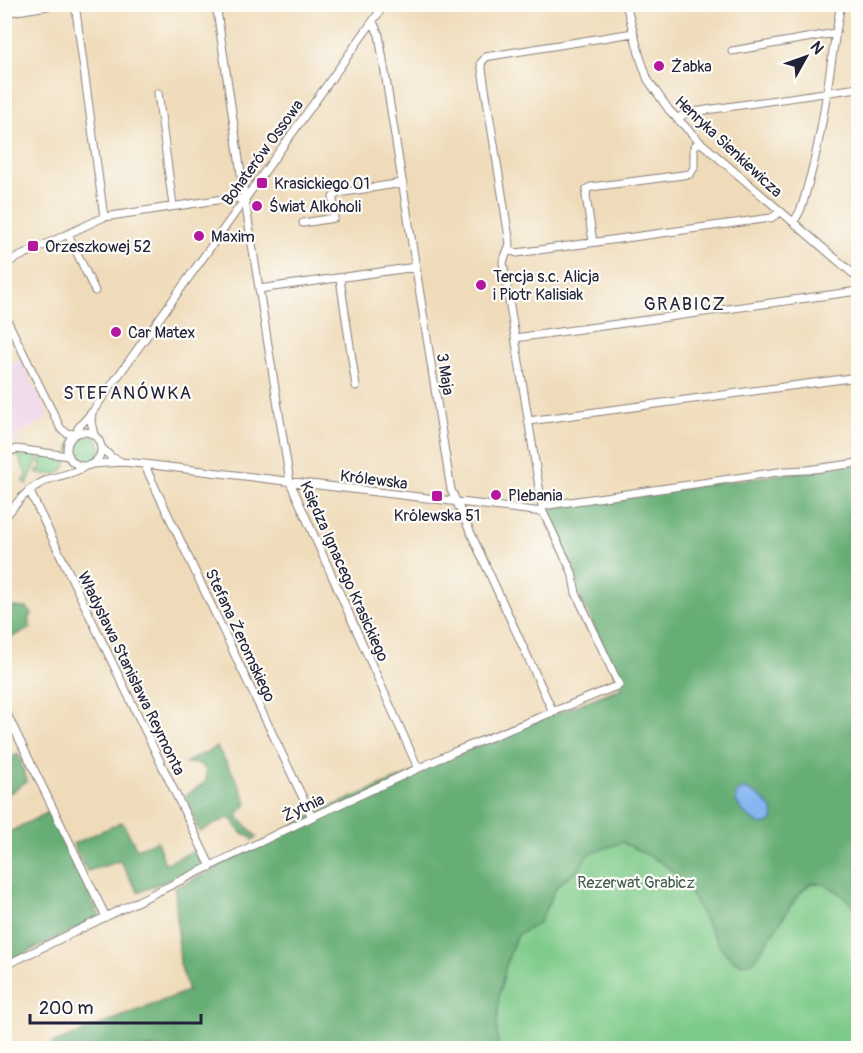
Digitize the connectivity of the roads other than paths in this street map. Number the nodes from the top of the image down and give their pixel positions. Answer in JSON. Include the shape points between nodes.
{"nodes":[{"id":1,"x":54,"y":4,"type":"edge"},
{"id":2,"x":75,"y":4,"type":"edge"},
{"id":3,"x":216,"y":4,"type":"edge"},
{"id":4,"x":385,"y":4,"type":"edge"},
{"id":5,"x":626,"y":4,"type":"edge"},
{"id":6,"x":841,"y":4,"type":"edge"},
{"id":7,"x":4,"y":12,"type":"edge"},
{"id":8,"x":373,"y":22,"type":"junction"},
{"id":9,"x":633,"y":33,"type":"junction"},
{"id":10,"x":835,"y":33,"type":"junction"},
{"id":11,"x":732,"y":51,"type":"dead end"},
{"id":12,"x":858,"y":88,"type":"edge"},
{"id":13,"x":158,"y":93,"type":"dead end"},
{"id":14,"x":826,"y":93,"type":"junction"},
{"id":15,"x":677,"y":119,"type":"junction"},
{"id":16,"x":699,"y":141,"type":"junction"},
{"id":17,"x":403,"y":183,"type":"junction"},
{"id":18,"x":244,"y":199,"type":"junction"},
{"id":19,"x":173,"y":206,"type":"junction"},
{"id":20,"x":780,"y":212,"type":"junction"},
{"id":21,"x":104,"y":216,"type":"junction"},
{"id":22,"x":793,"y":222,"type":"junction"},
{"id":23,"x":303,"y":223,"type":"dead end"},
{"id":24,"x":68,"y":234,"type":"junction"},
{"id":25,"x":593,"y":242,"type":"junction"},
{"id":26,"x":508,"y":250,"type":"junction"},
{"id":27,"x":4,"y":264,"type":"edge"},
{"id":28,"x":416,"y":267,"type":"junction"},
{"id":29,"x":858,"y":278,"type":"edge"},
{"id":30,"x":340,"y":279,"type":"junction"},
{"id":31,"x":259,"y":289,"type":"junction"},
{"id":32,"x":95,"y":291,"type":"dead end"},
{"id":33,"x":858,"y":291,"type":"edge"},
{"id":34,"x":4,"y":314,"type":"edge"},
{"id":35,"x":515,"y":338,"type":"junction"},
{"id":36,"x":858,"y":377,"type":"edge"},
{"id":37,"x":356,"y":386,"type":"dead end"},
{"id":38,"x":93,"y":411,"type":"junction"},
{"id":39,"x":528,"y":421,"type":"junction"},
{"id":40,"x":76,"y":433,"type":"junction"},
{"id":41,"x":94,"y":435,"type":"junction"},
{"id":42,"x":67,"y":447,"type":"junction"},
{"id":43,"x":101,"y":447,"type":"junction"},
{"id":44,"x":58,"y":453,"type":"junction"},
{"id":45,"x":4,"y":454,"type":"edge"},
{"id":46,"x":70,"y":458,"type":"junction"},
{"id":47,"x":122,"y":462,"type":"junction"},
{"id":48,"x":858,"y":463,"type":"edge"},
{"id":49,"x":94,"y":464,"type":"junction"},
{"id":50,"x":144,"y":464,"type":"junction"},
{"id":51,"x":84,"y":466,"type":"junction"},
{"id":52,"x":60,"y":476,"type":"junction"},
{"id":53,"x":290,"y":482,"type":"junction"},
{"id":54,"x":29,"y":490,"type":"junction"},
{"id":55,"x":456,"y":502,"type":"junction"},
{"id":56,"x":543,"y":509,"type":"junction"},
{"id":57,"x":4,"y":519,"type":"edge"},
{"id":58,"x":4,"y":708,"type":"edge"},
{"id":59,"x":553,"y":712,"type":"junction"},
{"id":60,"x":418,"y":768,"type":"junction"},
{"id":61,"x":312,"y":817,"type":"junction"},
{"id":62,"x":211,"y":867,"type":"junction"},
{"id":63,"x":106,"y":917,"type":"junction"},
{"id":64,"x":4,"y":966,"type":"edge"}],
"edges":[{"from":1,"to":7,"type":"main road"},
{"from":2,"to":21,"type":"street"},
{"from":3,"to":18,"type":"street","name":"Księdza Ignacego Krasickiego"},
{"from":4,"to":8,"type":"street","name":"Bohaterów Ossowa"},
{"from":5,"to":9,"type":"street","name":"Henryka Sienkiewicza"},
{"from":6,"to":10,"type":"street"},
{"from":8,"to":17,"type":"street","name":"3 Maja","via":[[379,35]]},
{"from":8,"to":18,"type":"street","name":"Bohaterów Ossowa"},
{"from":9,"to":15,"type":"street","name":"Henryka Sienkiewicza","via":[[648,80]]},
{"from":9,"to":26,"type":"street","via":[[483,60],[481,68]]},
{"from":10,"to":11,"type":"street"},
{"from":10,"to":14,"type":"street"},
{"from":12,"to":14,"type":"street"},
{"from":13,"to":19,"type":"street"},
{"from":14,"to":15,"type":"street","via":[[686,113]]},
{"from":14,"to":22,"type":"street","via":[[812,172]]},
{"from":15,"to":16,"type":"street","name":"Henryka Sienkiewicza"},
{"from":16,"to":20,"type":"street","name":"Henryka Sienkiewicza"},
{"from":16,"to":25,"type":"street","via":[[693,147],[694,168],[690,174],[587,189]]},
{"from":17,"to":23,"type":"street","via":[[338,193],[333,197],[334,218]]},
{"from":17,"to":28,"type":"street","name":"3 Maja"},
{"from":18,"to":19,"type":"street"},
{"from":18,"to":31,"type":"street","name":"Księdza Ignacego Krasickiego"},
{"from":18,"to":38,"type":"street","name":"Bohaterów Ossowa"},
{"from":19,"to":21,"type":"street"},
{"from":20,"to":22,"type":"street","name":"Henryka Sienkiewicza"},
{"from":20,"to":25,"type":"street","via":[[771,218]]},
{"from":21,"to":24,"type":"street"},
{"from":22,"to":29,"type":"street","name":"Henryka Sienkiewicza"},
{"from":24,"to":27,"type":"street"},
{"from":24,"to":32,"type":"street"},
{"from":25,"to":26,"type":"street"},
{"from":26,"to":35,"type":"street","via":[[503,262]]},
{"from":28,"to":30,"type":"street"},
{"from":28,"to":55,"type":"street","name":"3 Maja"},
{"from":30,"to":31,"type":"street"},
{"from":30,"to":37,"type":"street"},
{"from":31,"to":53,"type":"street","name":"Księdza Ignacego Krasickiego"},
{"from":33,"to":35,"type":"street"},
{"from":34,"to":40,"type":"street","via":[[61,429]]},
{"from":35,"to":39,"type":"street"},
{"from":36,"to":39,"type":"street"},
{"from":38,"to":40,"type":"street","name":"Bohaterów Ossowa"},
{"from":38,"to":41,"type":"street"},
{"from":39,"to":56,"type":"street"},
{"from":40,"to":41,"type":"street","via":[[86,431]]},
{"from":40,"to":42,"type":"street"},
{"from":41,"to":43,"type":"street"},
{"from":42,"to":44,"type":"street"},
{"from":42,"to":46,"type":"street"},
{"from":43,"to":47,"type":"street"},
{"from":43,"to":49,"type":"street"},
{"from":44,"to":45,"type":"street","via":[[16,449]]},
{"from":44,"to":46,"type":"street"},
{"from":46,"to":51,"type":"street"},
{"from":46,"to":52,"type":"street"},
{"from":47,"to":49,"type":"street","name":"Królewska"},
{"from":47,"to":50,"type":"street","name":"Królewska"},
{"from":48,"to":56,"type":"street","name":"Królewska","via":[[774,472]]},
{"from":49,"to":51,"type":"street"},
{"from":50,"to":53,"type":"street","name":"Królewska"},
{"from":50,"to":61,"type":"street","name":"Stefana Żeromskiego"},
{"from":51,"to":52,"type":"street"},
{"from":52,"to":54,"type":"street"},
{"from":53,"to":55,"type":"street","name":"Królewska"},
{"from":53,"to":60,"type":"street","name":"Księdza Ignacego Krasickiego"},
{"from":54,"to":57,"type":"street"},
{"from":54,"to":62,"type":"street","name":"Władysława Stanisława Reymonta"},
{"from":55,"to":56,"type":"street","name":"Królewska"},
{"from":55,"to":59,"type":"street","name":"3 Maja"},
{"from":56,"to":59,"type":"street","name":"Żytnia","via":[[572,572],[576,593],[620,686]]},
{"from":58,"to":63,"type":"street"},
{"from":59,"to":60,"type":"street","name":"Żytnia"},
{"from":60,"to":61,"type":"street","name":"Żytnia"},
{"from":61,"to":62,"type":"street","name":"Żytnia"},
{"from":62,"to":63,"type":"street","name":"Żytnia"},
{"from":63,"to":64,"type":"street","name":"Żytnia"}]}
